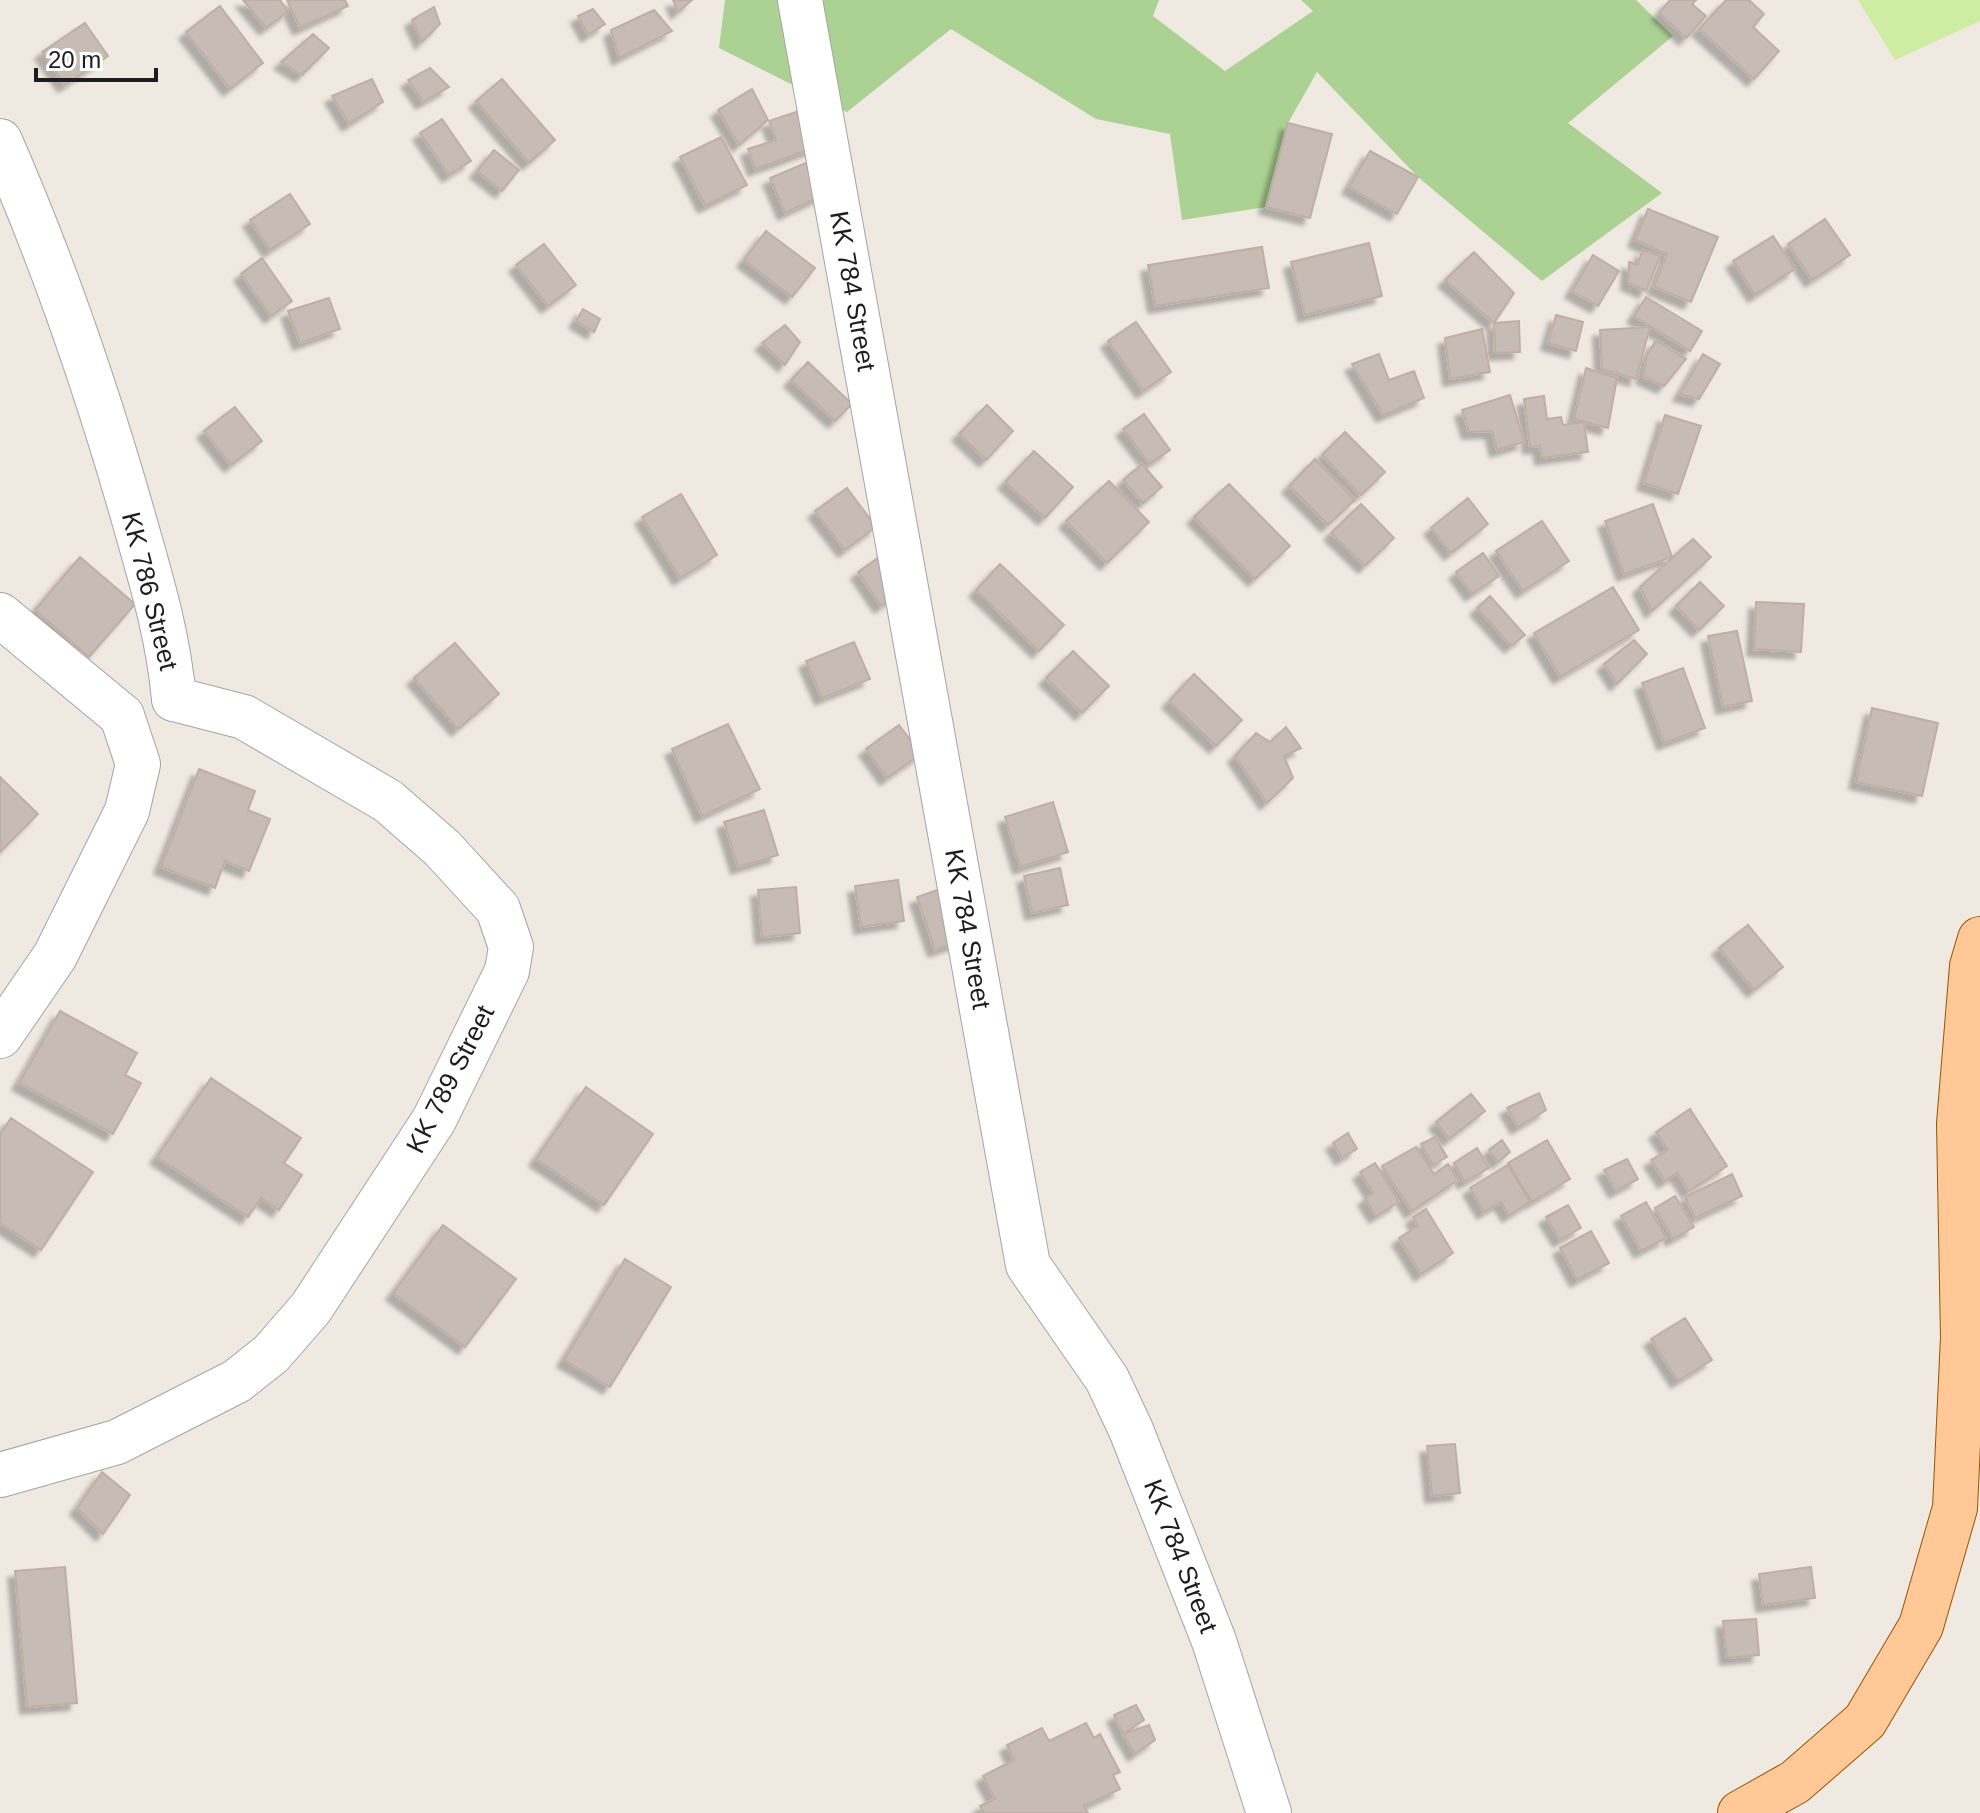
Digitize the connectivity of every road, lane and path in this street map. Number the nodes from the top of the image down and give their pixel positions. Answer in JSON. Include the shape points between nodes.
{"nodes":[{"id":1,"x":800,"y":0,"type":"edge"},
{"id":2,"x":0,"y":141,"type":"edge"},
{"id":3,"x":0,"y":615,"type":"edge"},
{"id":4,"x":174,"y":699,"type":"junction"},
{"id":5,"x":122,"y":716,"type":"junction"},
{"id":6,"x":1980,"y":939,"type":"edge"},
{"id":7,"x":0,"y":1036,"type":"edge"},
{"id":8,"x":0,"y":1475,"type":"edge"},
{"id":9,"x":1269,"y":1813,"type":"edge"},
{"id":10,"x":1740,"y":1813,"type":"edge"}],
"edges":[{"from":1,"to":9,"type":"street","name":"KK 784 Street","via":[[1028,1265],[1107,1379],[1131,1430],[1214,1641]]},
{"from":2,"to":4,"type":"street","name":"KK 786 Street","via":[[106,420],[169,643]]},
{"from":3,"to":5,"type":"street"},
{"from":4,"to":5,"type":"street","name":"KK 786 Street"},
{"from":4,"to":8,"type":"street","name":"KK 789 Street","via":[[244,717],[388,801],[442,848],[498,909],[511,947],[507,971],[434,1120],[311,1308],[271,1354],[237,1381],[117,1442]]},
{"from":5,"to":7,"type":"street","via":[[138,764],[127,811],[55,956]]},
{"from":6,"to":10,"type":"main road","via":[[1972,966],[1959,1124],[1963,1337],[1955,1508],[1921,1626],[1865,1721],[1795,1782]]}]}
